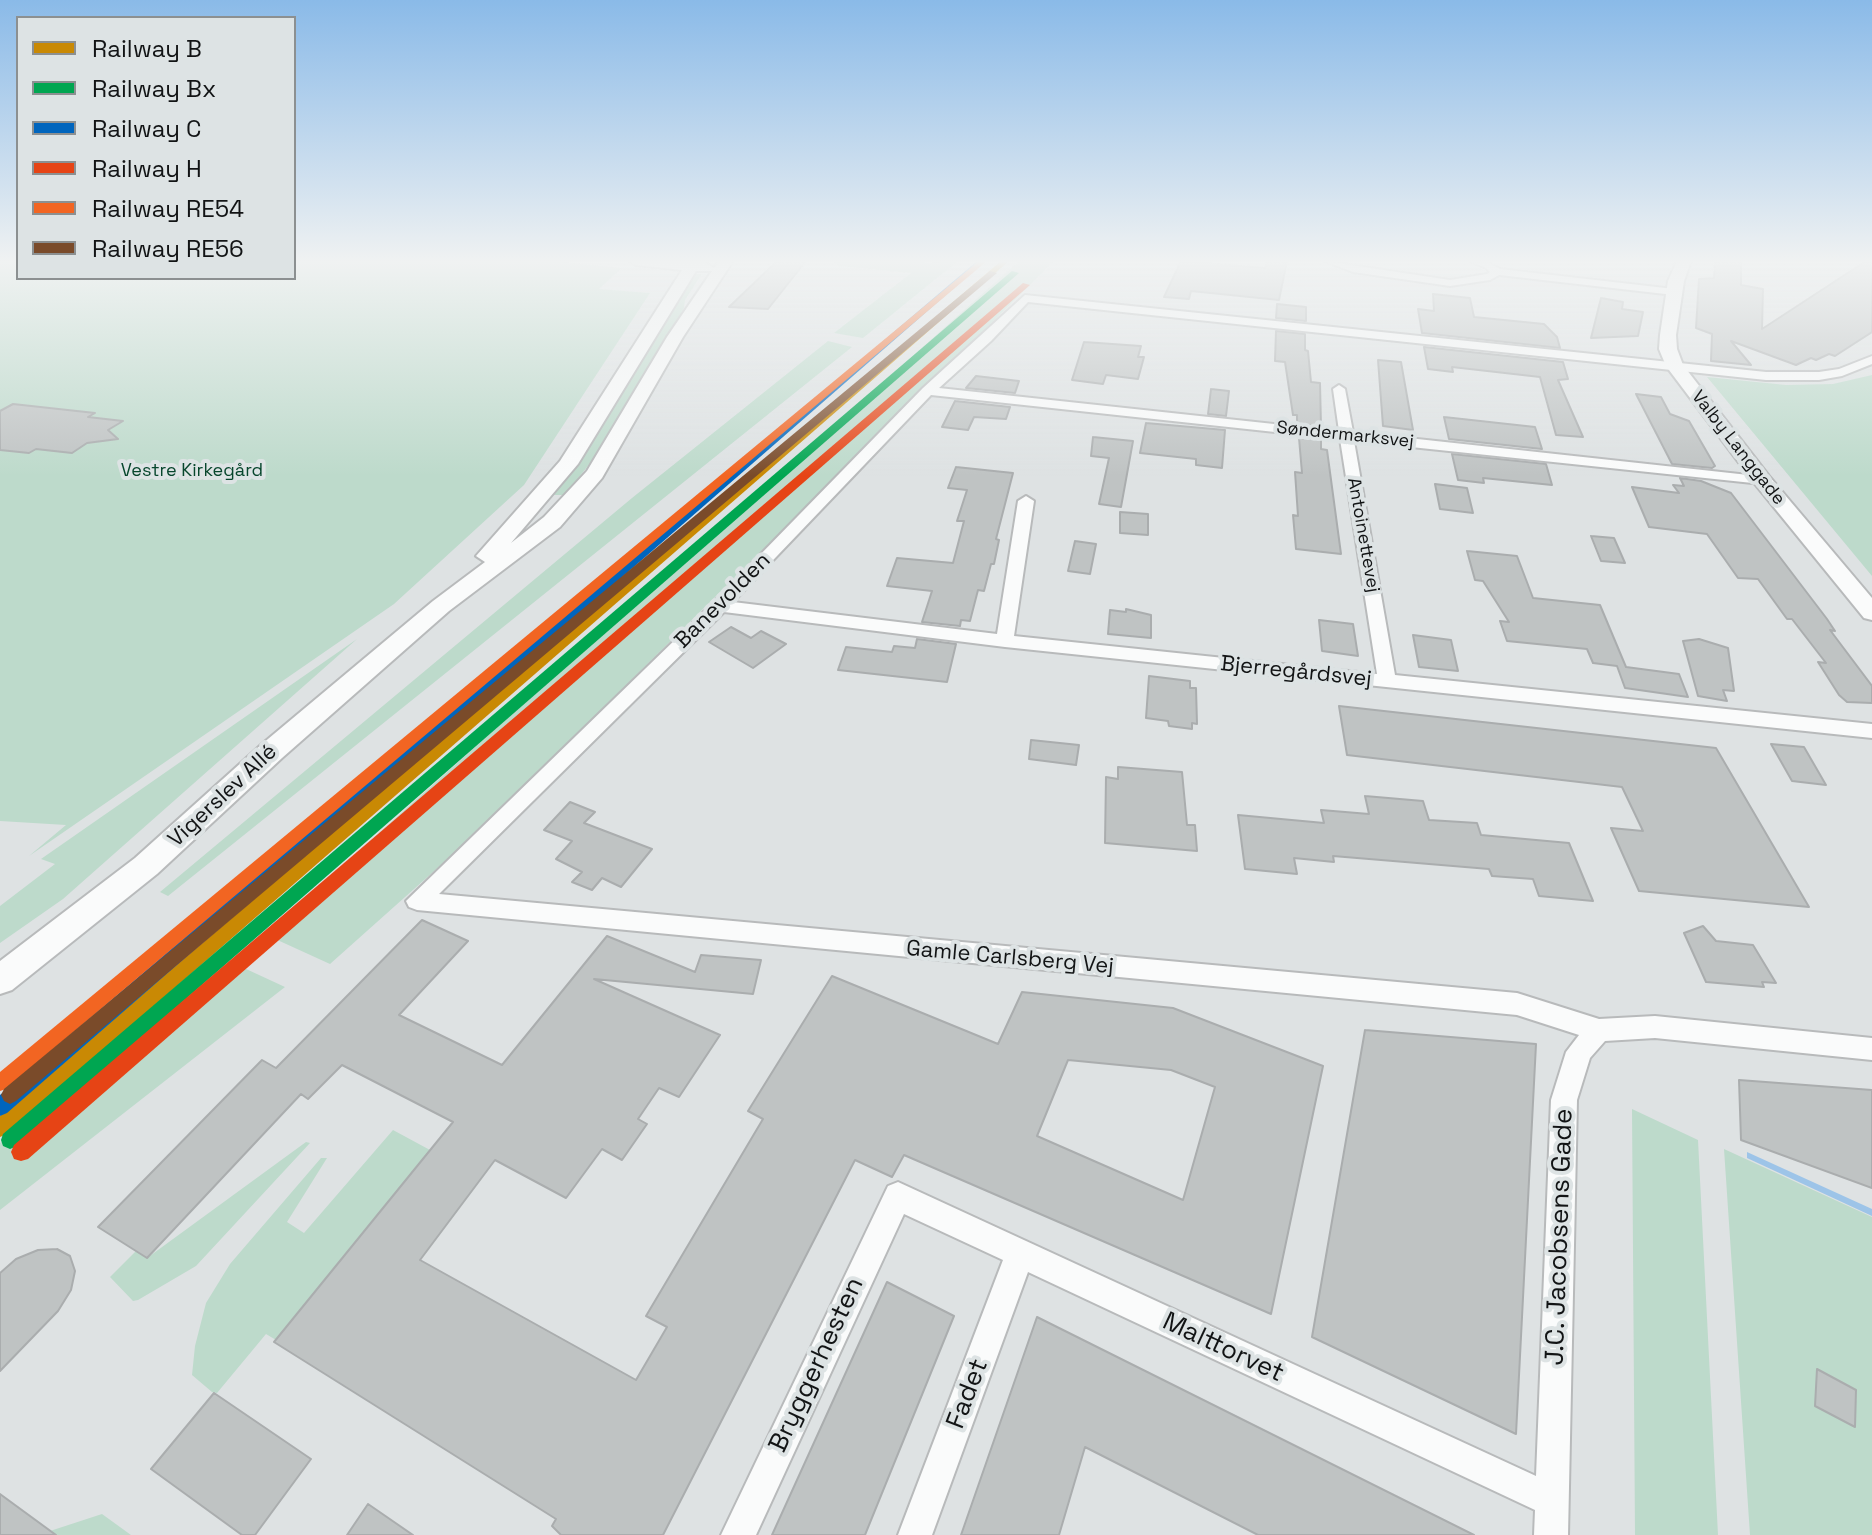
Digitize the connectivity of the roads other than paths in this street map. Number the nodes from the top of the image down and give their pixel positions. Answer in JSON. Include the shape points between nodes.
{"nodes":[{"id":1,"x":650,"y":333,"type":"edge"},
{"id":2,"x":678,"y":333,"type":"edge"},
{"id":3,"x":992,"y":333,"type":"edge"},
{"id":4,"x":1356,"y":333,"type":"edge"},
{"id":5,"x":1670,"y":333,"type":"edge"},
{"id":6,"x":1872,"y":360,"type":"edge"},
{"id":7,"x":1675,"y":366,"type":"junction"},
{"id":8,"x":1339,"y":389,"type":"dead end"},
{"id":9,"x":928,"y":391,"type":"junction"},
{"id":10,"x":1346,"y":435,"type":"junction"},
{"id":11,"x":1762,"y":480,"type":"junction"},
{"id":12,"x":1026,"y":501,"type":"dead end"},
{"id":13,"x":441,"y":606,"type":"junction"},
{"id":14,"x":720,"y":606,"type":"junction"},
{"id":15,"x":1872,"y":613,"type":"edge"},
{"id":16,"x":1005,"y":641,"type":"junction"},
{"id":17,"x":1387,"y":681,"type":"junction"},
{"id":18,"x":1872,"y":731,"type":"edge"},
{"id":19,"x":417,"y":901,"type":"joint"},
{"id":20,"x":0,"y":980,"type":"edge"},
{"id":21,"x":1599,"y":1030,"type":"junction"},
{"id":22,"x":1872,"y":1049,"type":"edge"},
{"id":23,"x":898,"y":1196,"type":"joint"},
{"id":24,"x":1020,"y":1253,"type":"junction"},
{"id":25,"x":1549,"y":1499,"type":"junction"},
{"id":26,"x":738,"y":1535,"type":"edge"},
{"id":27,"x":915,"y":1535,"type":"edge"},
{"id":28,"x":1551,"y":1535,"type":"edge"}],
"edges":[{"from":1,"to":13,"type":"street","name":"Vigerslev Allé","via":[[555,482]]},
{"from":2,"to":13,"type":"street","name":"Vigerslev Allé","via":[[610,451],[573,501]]},
{"from":3,"to":9,"type":"street","name":"Banevolden"},
{"from":4,"to":7,"type":"street","name":"Banevolden"},
{"from":5,"to":7,"type":"street","via":[[1668,349]]},
{"from":6,"to":7,"type":"street","via":[[1842,372],[1794,377]]},
{"from":7,"to":11,"type":"street","name":"Valby Langgade"},
{"from":8,"to":10,"type":"street","name":"Antoinettevej"},
{"from":9,"to":10,"type":"street","name":"Søndermarksvej"},
{"from":9,"to":14,"type":"street","name":"Banevolden"},
{"from":10,"to":11,"type":"street","name":"Søndermarksvej"},
{"from":10,"to":17,"type":"street","name":"Antoinettevej"},
{"from":11,"to":15,"type":"street","name":"Valby Langgade"},
{"from":12,"to":16,"type":"street"},
{"from":13,"to":20,"type":"street","name":"Vigerslev Allé","via":[[146,866]]},
{"from":14,"to":16,"type":"street","name":"Bjerregårdsvej"},
{"from":14,"to":19,"type":"street","name":"Banevolden"},
{"from":16,"to":17,"type":"street","name":"Bjerregårdsvej"},
{"from":17,"to":18,"type":"street","name":"Bjerregårdsvej"},
{"from":19,"to":21,"type":"street","name":"Gamle Carlsberg Vej","via":[[1517,1004]]},
{"from":21,"to":22,"type":"street","via":[[1655,1027]]},
{"from":21,"to":25,"type":"street","name":"J.C. Jacobsens Gade","via":[[1579,1052],[1564,1100]]},
{"from":23,"to":24,"type":"street","name":"Malttorvet"},
{"from":23,"to":26,"type":"street","name":"Bryggerhesten"},
{"from":24,"to":25,"type":"street","name":"Malttorvet"},
{"from":24,"to":27,"type":"street","name":"Fadet"},
{"from":25,"to":28,"type":"street","name":"J.C. Jacobsens Gade"}]}
